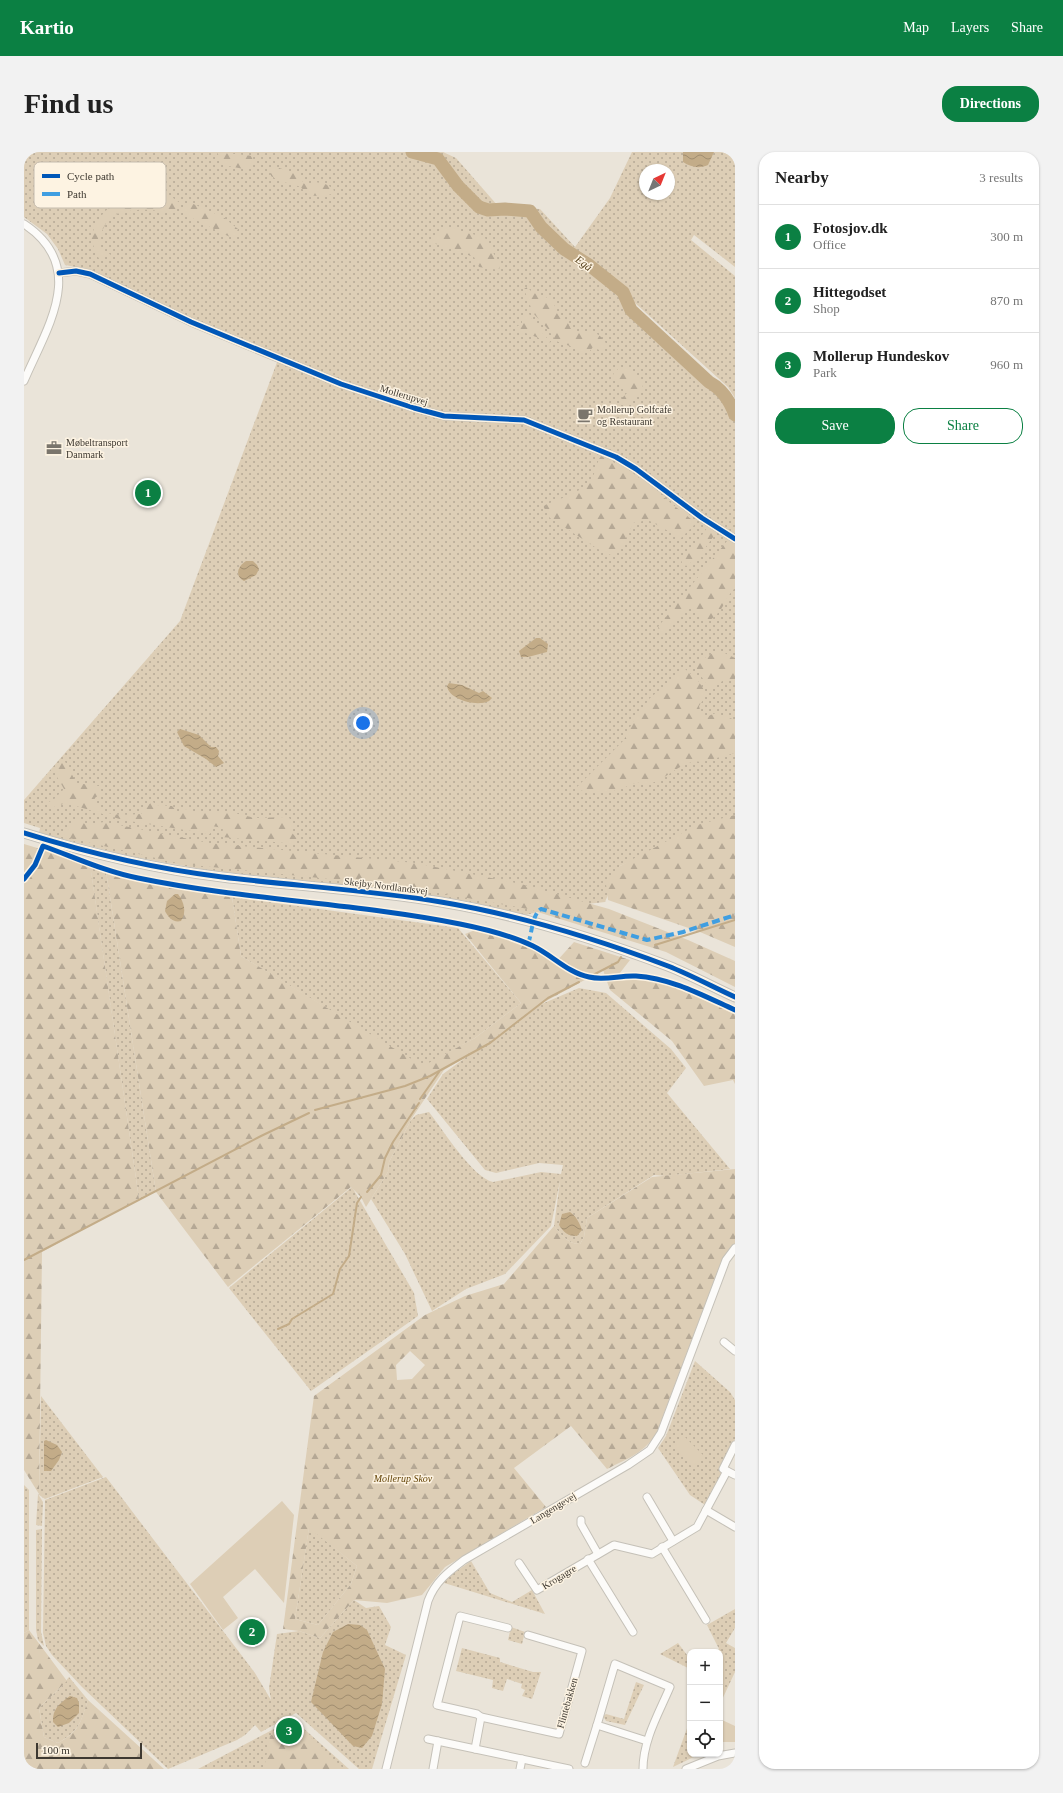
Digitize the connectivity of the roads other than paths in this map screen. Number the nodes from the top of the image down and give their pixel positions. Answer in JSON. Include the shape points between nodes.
{"nodes":[{"id":1,"x":24,"y":224,"type":"edge"},
{"id":2,"x":59,"y":273,"type":"junction"},
{"id":3,"x":24,"y":381,"type":"edge"},
{"id":4,"x":735,"y":539,"type":"edge"},
{"id":5,"x":24,"y":833,"type":"edge"},
{"id":6,"x":735,"y":997,"type":"edge"},
{"id":7,"x":735,"y":1248,"type":"edge"},
{"id":8,"x":724,"y":1342,"type":"dead end"},
{"id":9,"x":735,"y":1351,"type":"edge"},
{"id":10,"x":735,"y":1445,"type":"edge"},
{"id":11,"x":727,"y":1471,"type":"junction"},
{"id":12,"x":735,"y":1475,"type":"edge"},
{"id":13,"x":647,"y":1497,"type":"dead end"},
{"id":14,"x":706,"y":1510,"type":"junction"},
{"id":15,"x":581,"y":1520,"type":"dead end"},
{"id":16,"x":735,"y":1526,"type":"edge"},
{"id":17,"x":673,"y":1541,"type":"junction"},
{"id":18,"x":662,"y":1547,"type":"junction"},
{"id":19,"x":598,"y":1554,"type":"junction"},
{"id":20,"x":588,"y":1559,"type":"junction"},
{"id":21,"x":519,"y":1563,"type":"dead end"},
{"id":22,"x":706,"y":1620,"type":"dead end"},
{"id":23,"x":508,"y":1628,"type":"dead end"},
{"id":24,"x":633,"y":1632,"type":"dead end"},
{"id":25,"x":528,"y":1634,"type":"dead end"},
{"id":26,"x":481,"y":1717,"type":"junction"},
{"id":27,"x":597,"y":1726,"type":"junction"},
{"id":28,"x":428,"y":1739,"type":"dead end"},
{"id":29,"x":438,"y":1741,"type":"junction"},
{"id":30,"x":647,"y":1741,"type":"junction"},
{"id":31,"x":475,"y":1749,"type":"junction"},
{"id":32,"x":735,"y":1753,"type":"edge"},
{"id":33,"x":522,"y":1759,"type":"junction"},
{"id":34,"x":585,"y":1763,"type":"dead end"},
{"id":35,"x":386,"y":1769,"type":"edge"},
{"id":36,"x":433,"y":1769,"type":"edge"},
{"id":37,"x":520,"y":1769,"type":"edge"},
{"id":38,"x":569,"y":1769,"type":"edge"},
{"id":39,"x":643,"y":1769,"type":"edge"},
{"id":40,"x":686,"y":1769,"type":"edge"}],
"edges":[{"from":1,"to":2,"type":"street","via":[[42,238],[50,249]]},
{"from":2,"to":3,"type":"street","via":[[56,306]]},
{"from":2,"to":4,"type":"street","name":"Mollerupvej","via":[[76,271],[90,274],[191,322],[297,367],[414,408],[444,416],[510,419],[538,425],[616,457]]},
{"from":5,"to":6,"type":"street","name":"Skejby Nordlandsvej","via":[[168,869],[439,902],[534,921],[670,967]]},
{"from":7,"to":35,"type":"street","name":"Langengevej","via":[[726,1260],[661,1433],[650,1450],[464,1560],[435,1585],[428,1601]]},
{"from":8,"to":9,"type":"street"},
{"from":10,"to":11,"type":"street","name":"Krogagre","via":[[723,1469]]},
{"from":11,"to":12,"type":"street"},
{"from":11,"to":14,"type":"street","name":"Krogagre"},
{"from":13,"to":17,"type":"street"},
{"from":14,"to":16,"type":"street"},
{"from":14,"to":17,"type":"street","name":"Krogagre","via":[[697,1526]]},
{"from":15,"to":19,"type":"street"},
{"from":17,"to":18,"type":"street","name":"Krogagre"},
{"from":18,"to":19,"type":"street","name":"Krogagre","via":[[652,1554],[614,1544]]},
{"from":18,"to":22,"type":"street"},
{"from":19,"to":20,"type":"street","name":"Krogagre"},
{"from":20,"to":21,"type":"street","name":"Krogagre","via":[[538,1590]]},
{"from":20,"to":24,"type":"street"},
{"from":23,"to":26,"type":"street","name":"Flintebakken","via":[[460,1616],[437,1705]]},
{"from":25,"to":26,"type":"street","name":"Flintebakken","via":[[582,1651],[559,1734]]},
{"from":26,"to":31,"type":"street"},
{"from":27,"to":30,"type":"street"},
{"from":27,"to":30,"type":"street","via":[[615,1664],[670,1687]]},
{"from":27,"to":34,"type":"street"},
{"from":28,"to":29,"type":"street"},
{"from":29,"to":31,"type":"street"},
{"from":29,"to":36,"type":"street"},
{"from":30,"to":39,"type":"street"},
{"from":31,"to":33,"type":"street"},
{"from":32,"to":40,"type":"street","via":[[718,1756]]},
{"from":33,"to":37,"type":"street"},
{"from":33,"to":38,"type":"street"}]}
